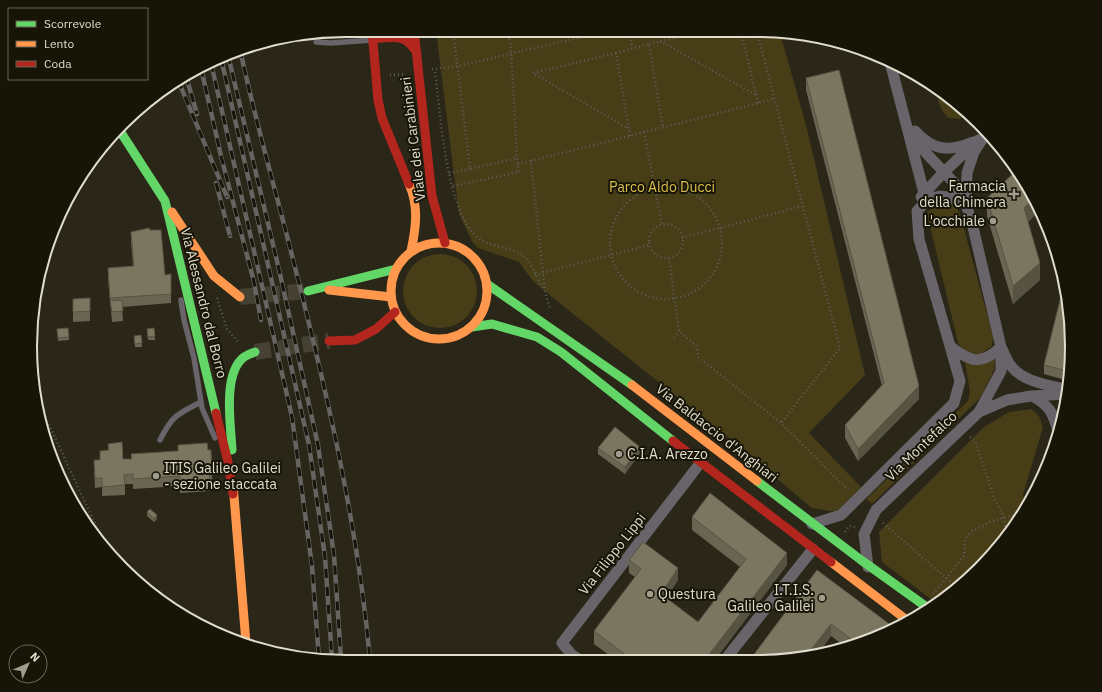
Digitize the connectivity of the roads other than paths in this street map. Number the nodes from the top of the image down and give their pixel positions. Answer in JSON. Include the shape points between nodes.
{"nodes":[{"id":1,"x":362,"y":37,"type":"edge"},
{"id":2,"x":372,"y":37,"type":"edge"},
{"id":3,"x":400,"y":37,"type":"edge"},
{"id":4,"x":415,"y":37,"type":"edge"},
{"id":5,"x":316,"y":42,"type":"dead end"},
{"id":6,"x":417,"y":53,"type":"junction"},
{"id":7,"x":892,"y":69,"type":"edge"},
{"id":8,"x":907,"y":122,"type":"junction"},
{"id":9,"x":122,"y":134,"type":"edge"},
{"id":10,"x":910,"y":136,"type":"junction"},
{"id":11,"x":982,"y":136,"type":"edge"},
{"id":12,"x":983,"y":137,"type":"edge"},
{"id":13,"x":979,"y":139,"type":"junction"},
{"id":14,"x":943,"y":173,"type":"junction"},
{"id":15,"x":924,"y":193,"type":"junction"},
{"id":16,"x":165,"y":201,"type":"junction"},
{"id":17,"x":966,"y":204,"type":"junction"},
{"id":18,"x":917,"y":211,"type":"junction"},
{"id":19,"x":445,"y":243,"type":"junction"},
{"id":20,"x":411,"y":251,"type":"junction"},
{"id":21,"x":396,"y":269,"type":"junction"},
{"id":22,"x":487,"y":284,"type":"junction"},
{"id":23,"x":240,"y":297,"type":"tunnel mouth"},
{"id":24,"x":391,"y":297,"type":"junction"},
{"id":25,"x":395,"y":312,"type":"junction"},
{"id":26,"x":472,"y":327,"type":"junction"},
{"id":27,"x":329,"y":341,"type":"tunnel mouth"},
{"id":28,"x":950,"y":346,"type":"junction"},
{"id":29,"x":1001,"y":347,"type":"junction"},
{"id":30,"x":253,"y":352,"type":"tunnel mouth"},
{"id":31,"x":1062,"y":388,"type":"edge"},
{"id":32,"x":1061,"y":394,"type":"edge"},
{"id":33,"x":1031,"y":396,"type":"junction"},
{"id":34,"x":201,"y":402,"type":"junction"},
{"id":35,"x":979,"y":412,"type":"junction"},
{"id":36,"x":1055,"y":423,"type":"edge"},
{"id":37,"x":160,"y":440,"type":"dead end"},
{"id":38,"x":228,"y":462,"type":"junction"},
{"id":39,"x":701,"y":462,"type":"junction"},
{"id":40,"x":233,"y":494,"type":"junction"},
{"id":41,"x":812,"y":524,"type":"junction"},
{"id":42,"x":813,"y":549,"type":"junction"},
{"id":43,"x":868,"y":567,"type":"junction"},
{"id":44,"x":928,"y":604,"type":"edge"},
{"id":45,"x":903,"y":618,"type":"edge"},
{"id":46,"x":246,"y":638,"type":"edge"},
{"id":47,"x":572,"y":655,"type":"edge"},
{"id":48,"x":729,"y":655,"type":"edge"}],
"edges":[{"from":1,"to":5,"type":"lane","via":[[331,43]]},
{"from":2,"to":20,"type":"main road","name":"Viale dei Carabinieri","via":[[382,118],[415,197],[416,225]]},
{"from":3,"to":6,"type":"main road","via":[[414,46]]},
{"from":4,"to":6,"type":"main road","name":"Viale dei Carabinieri"},
{"from":6,"to":19,"type":"main road","name":"Viale dei Carabinieri","via":[[432,196]]},
{"from":7,"to":8,"type":"street"},
{"from":8,"to":10,"type":"street"},
{"from":8,"to":13,"type":"street","via":[[924,142],[944,149],[960,147]]},
{"from":9,"to":16,"type":"main road","name":"Via Alessandro dal Borro"},
{"from":10,"to":14,"type":"street"},
{"from":10,"to":15,"type":"street"},
{"from":11,"to":13,"type":"street","name":"Via Montefalco"},
{"from":12,"to":17,"type":"street","name":"Via Montefalco","via":[[974,152],[967,173]]},
{"from":13,"to":14,"type":"street","name":"Via Montefalco"},
{"from":14,"to":15,"type":"street","name":"Via Montefalco"},
{"from":14,"to":17,"type":"street","via":[[957,186]]},
{"from":15,"to":18,"type":"street","name":"Via Montefalco","via":[[918,202]]},
{"from":16,"to":23,"type":"main road","via":[[214,276]]},
{"from":16,"to":34,"type":"lane","via":[[184,320],[194,358]]},
{"from":16,"to":38,"type":"main road","name":"Via Alessandro dal Borro"},
{"from":17,"to":18,"type":"street","via":[[944,196],[926,200]]},
{"from":17,"to":29,"type":"street","name":"Via Montefalco"},
{"from":18,"to":28,"type":"street","name":"Via Montefalco","via":[[919,239]]},
{"from":19,"to":20,"type":"main road","via":[[427,244]]},
{"from":19,"to":22,"type":"main road","via":[[460,247],[473,256],[482,269]]},
{"from":20,"to":21,"type":"main road"},
{"from":21,"to":24,"type":"main road","via":[[391,282]]},
{"from":21,"to":24,"type":"main road","via":[[308,291],[334,290]]},
{"from":22,"to":26,"type":"main road","via":[[485,307]]},
{"from":22,"to":41,"type":"main road","name":"Via Baldaccio d'Anghiari","via":[[665,409]]},
{"from":24,"to":25,"type":"main road"},
{"from":25,"to":26,"type":"main road","via":[[408,328],[430,339],[445,340]]},
{"from":25,"to":27,"type":"main road","via":[[376,329],[355,340]]},
{"from":26,"to":39,"type":"main road","via":[[492,324],[537,337],[561,352]]},
{"from":28,"to":29,"type":"street","via":[[963,356],[974,360],[991,356]]},
{"from":28,"to":41,"type":"street","name":"Via Montefalco","via":[[960,381],[954,404],[841,514]]},
{"from":29,"to":31,"type":"street","via":[[1010,366],[1018,373]]},
{"from":29,"to":35,"type":"street","name":"Via Montefalco","via":[[1001,371]]},
{"from":30,"to":40,"type":"main road","via":[[244,355],[235,365],[230,379]]},
{"from":32,"to":33,"type":"street"},
{"from":33,"to":35,"type":"street","via":[[1007,400]]},
{"from":33,"to":36,"type":"street","via":[[1049,408]]},
{"from":34,"to":37,"type":"lane","via":[[179,413],[170,422]]},
{"from":34,"to":38,"type":"lane","via":[[208,423]]},
{"from":35,"to":43,"type":"street","name":"Via Montefalco","via":[[876,510],[864,534]]},
{"from":38,"to":40,"type":"main road","name":"Via Alessandro dal Borro"},
{"from":39,"to":42,"type":"main road"},
{"from":39,"to":47,"type":"street","name":"Via Filippo Lippi","via":[[562,643]]},
{"from":40,"to":46,"type":"main road"},
{"from":41,"to":43,"type":"main road","name":"Via Baldaccio d'Anghiari"},
{"from":42,"to":45,"type":"main road"},
{"from":42,"to":48,"type":"street"},
{"from":43,"to":44,"type":"main road","name":"Via Baldaccio d'Anghiari"}]}
